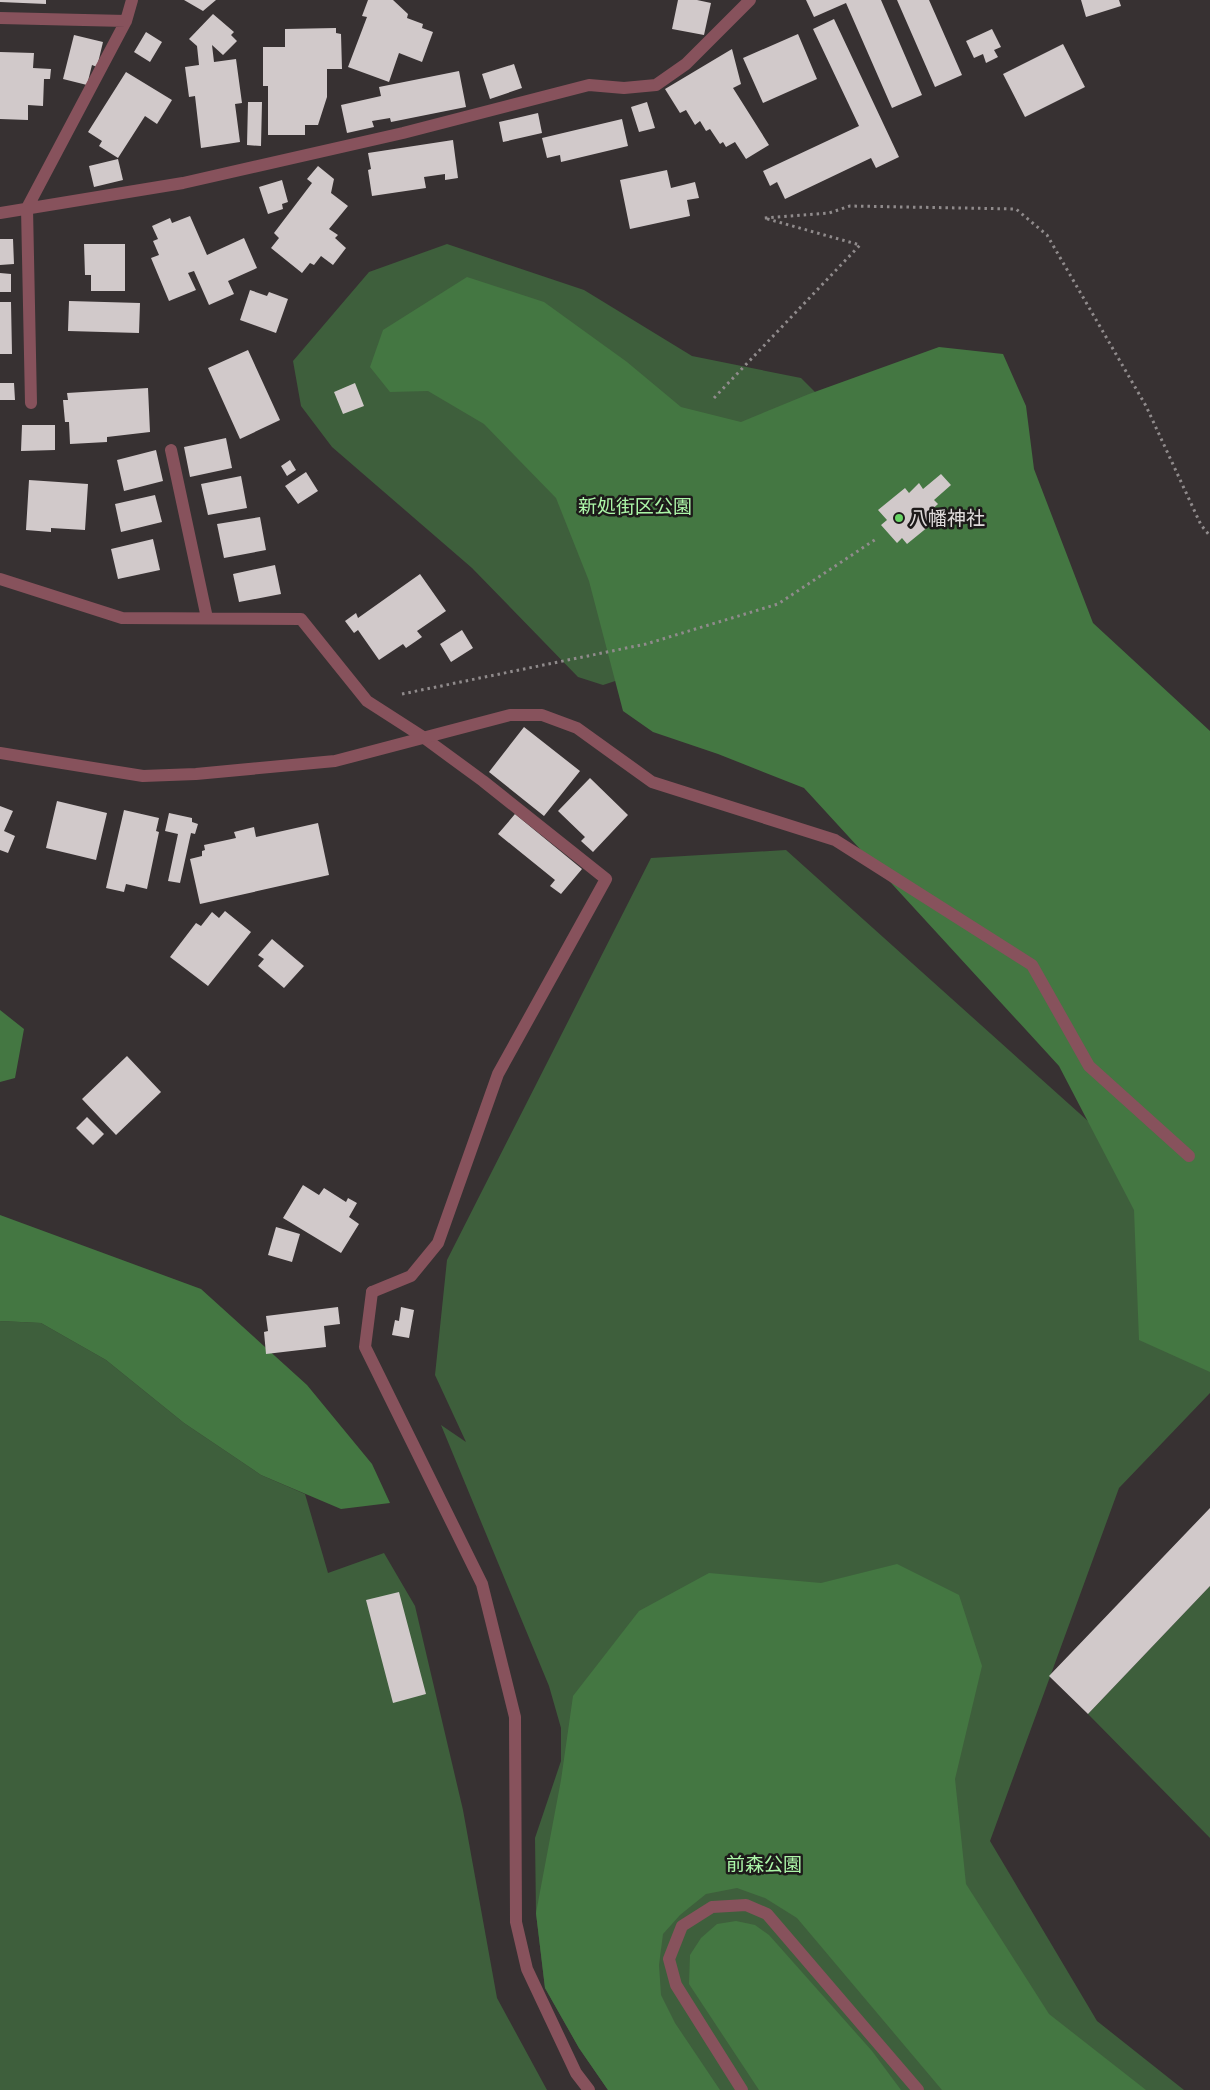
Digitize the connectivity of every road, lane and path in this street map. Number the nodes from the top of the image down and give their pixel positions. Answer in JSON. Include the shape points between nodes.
{"nodes":[{"id":1,"x":132,"y":0,"type":"edge"},
{"id":2,"x":750,"y":0,"type":"edge"},
{"id":3,"x":0,"y":18,"type":"edge"},
{"id":4,"x":126,"y":21,"type":"junction"},
{"id":5,"x":27,"y":208,"type":"junction"},
{"id":6,"x":0,"y":213,"type":"edge"},
{"id":7,"x":714,"y":398,"type":"dead end"},
{"id":8,"x":31,"y":403,"type":"dead end"},
{"id":9,"x":171,"y":450,"type":"dead end"},
{"id":10,"x":1210,"y":536,"type":"edge"},
{"id":11,"x":876,"y":539,"type":"dead end"},
{"id":12,"x":0,"y":580,"type":"edge"},
{"id":13,"x":207,"y":618,"type":"junction"},
{"id":14,"x":367,"y":701,"type":"junction"},
{"id":15,"x":423,"y":737,"type":"junction"},
{"id":16,"x":0,"y":753,"type":"edge"},
{"id":17,"x":1189,"y":1156,"type":"dead end"},
{"id":18,"x":589,"y":2090,"type":"edge"},
{"id":19,"x":742,"y":2090,"type":"edge"},
{"id":20,"x":918,"y":2090,"type":"edge"}],
"edges":[{"from":1,"to":4,"type":"street"},
{"from":2,"to":5,"type":"street","via":[[686,64],[656,86],[589,85],[403,133],[183,183]]},
{"from":3,"to":4,"type":"street"},
{"from":4,"to":5,"type":"street"},
{"from":5,"to":6,"type":"street"},
{"from":5,"to":8,"type":"street"},
{"from":7,"to":10,"type":"path","via":[[860,245],[764,218],[829,213],[850,206],[1016,209],[1047,235],[1146,406],[1201,525]]},
{"from":9,"to":13,"type":"street"},
{"from":11,"to":14,"type":"path","via":[[778,604],[646,644]]},
{"from":12,"to":13,"type":"street","via":[[122,618]]},
{"from":13,"to":14,"type":"street","via":[[301,619]]},
{"from":14,"to":15,"type":"street"},
{"from":15,"to":16,"type":"street","via":[[335,760],[161,776],[143,776]]},
{"from":15,"to":17,"type":"street","via":[[510,715],[542,715],[577,728],[652,782],[835,840],[1032,965],[1089,1066]]},
{"from":15,"to":18,"type":"street","via":[[606,879],[498,1074],[438,1243],[411,1276],[372,1292],[365,1347],[482,1584],[515,1717],[516,1922],[526,1969],[576,2073]]},
{"from":19,"to":20,"type":"street","via":[[676,1985],[669,1959],[682,1926],[712,1906],[746,1905],[767,1914]]}]}
